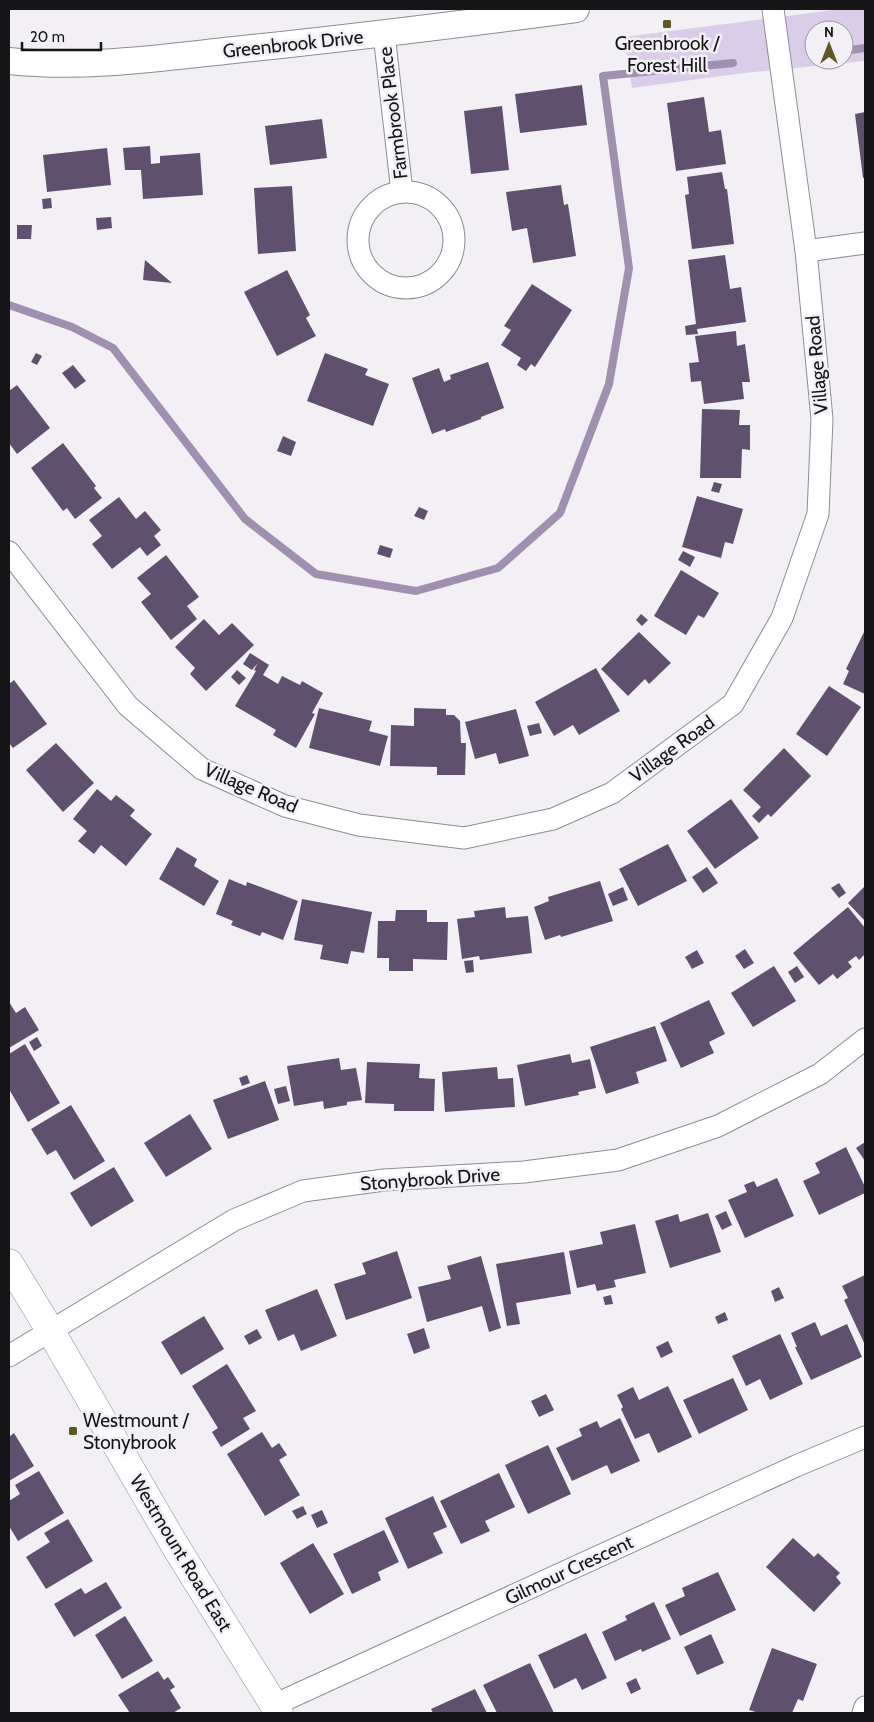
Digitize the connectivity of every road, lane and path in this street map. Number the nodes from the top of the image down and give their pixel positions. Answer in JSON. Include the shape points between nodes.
{"nodes":[{"id":1,"x":576,"y":9,"type":"edge"},
{"id":2,"x":773,"y":9,"type":"edge"},
{"id":3,"x":384,"y":34,"type":"junction"},
{"id":4,"x":9,"y":61,"type":"edge"},
{"id":5,"x":402,"y":192,"type":"junction"},
{"id":6,"x":865,"y":242,"type":"edge"},
{"id":7,"x":806,"y":252,"type":"junction"},
{"id":8,"x":9,"y":552,"type":"edge"},
{"id":9,"x":865,"y":1039,"type":"edge"},
{"id":10,"x":9,"y":1263,"type":"edge"},
{"id":11,"x":50,"y":1330,"type":"junction"},
{"id":12,"x":9,"y":1356,"type":"edge"},
{"id":13,"x":865,"y":1437,"type":"edge"},
{"id":14,"x":865,"y":1707,"type":"edge"},
{"id":15,"x":276,"y":1709,"type":"edge"},
{"id":16,"x":863,"y":1713,"type":"edge"}],
"edges":[{"from":1,"to":3,"type":"street","name":"Greenbrook Drive"},
{"from":2,"to":7,"type":"street","name":"Village Road"},
{"from":3,"to":4,"type":"street","name":"Greenbrook Drive","via":[[98,64]]},
{"from":3,"to":5,"type":"street","name":"Farmbrook Place"},
{"from":5,"to":5,"type":"street","name":"Farmbrook Place","via":[[386,196],[371,206],[357,238],[360,254],[368,270],[380,281],[409,288],[423,286],[438,277],[447,266],[454,250],[454,233],[449,217],[439,204],[424,195]]},
{"from":6,"to":7,"type":"street"},
{"from":7,"to":8,"type":"street","name":"Village Road","via":[[822,419],[818,514],[782,618],[733,704],[612,793],[553,819],[464,838],[359,825],[285,806],[202,769],[128,706]]},
{"from":9,"to":11,"type":"street","name":"Stonybrook Drive","via":[[820,1074],[718,1126],[618,1160],[524,1172],[384,1180],[303,1191],[234,1220]]},
{"from":10,"to":11,"type":"main road","name":"Westmount Road East"},
{"from":11,"to":12,"type":"street","name":"Stonybrook Drive"},
{"from":11,"to":15,"type":"main road","name":"Westmount Road East","via":[[174,1544]]},
{"from":13,"to":15,"type":"street","name":"Gilmour Crescent","via":[[787,1470]]},
{"from":14,"to":16,"type":"street"}]}
